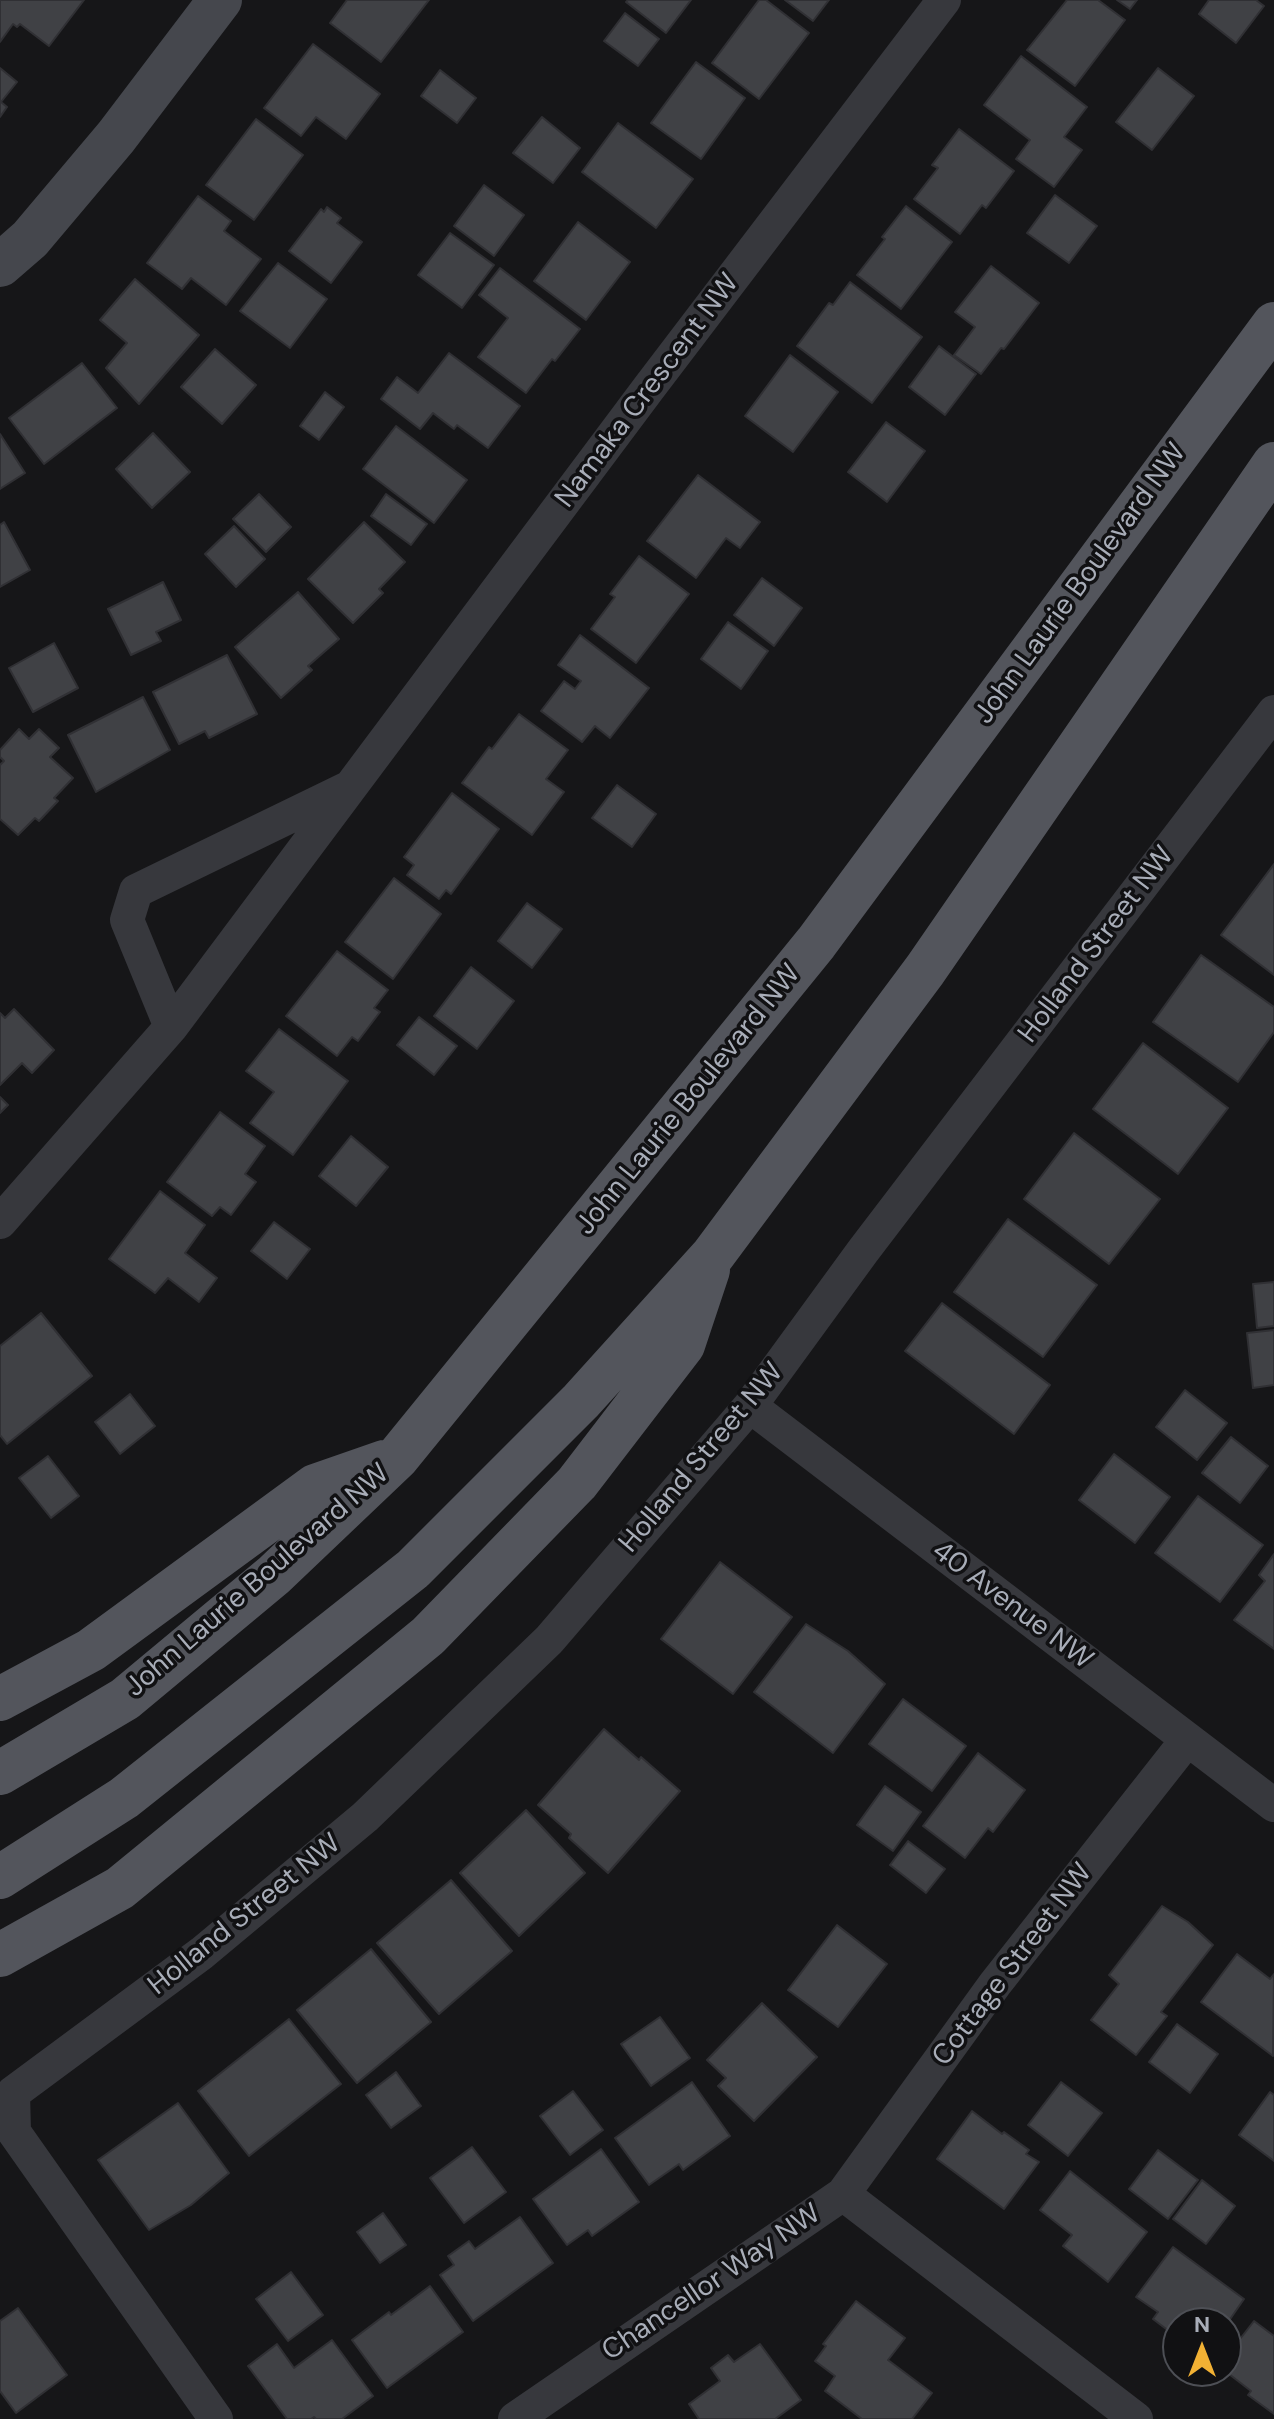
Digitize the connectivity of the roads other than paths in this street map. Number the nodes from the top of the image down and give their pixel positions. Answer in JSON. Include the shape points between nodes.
{"nodes":[{"id":1,"x":220,"y":0,"type":"edge"},
{"id":2,"x":944,"y":0,"type":"edge"},
{"id":3,"x":0,"y":265,"type":"edge"},
{"id":4,"x":1274,"y":324,"type":"edge"},
{"id":5,"x":1274,"y":464,"type":"edge"},
{"id":6,"x":1274,"y":712,"type":"edge"},
{"id":7,"x":354,"y":785,"type":"junction"},
{"id":8,"x":171,"y":1027,"type":"junction"},
{"id":9,"x":0,"y":1222,"type":"edge"},
{"id":10,"x":713,"y":1255,"type":"junction"},
{"id":11,"x":750,"y":1406,"type":"junction"},
{"id":12,"x":397,"y":1458,"type":"junction"},
{"id":13,"x":0,"y":1699,"type":"edge"},
{"id":14,"x":1187,"y":1740,"type":"junction"},
{"id":15,"x":0,"y":1773,"type":"edge"},
{"id":16,"x":1274,"y":1805,"type":"edge"},
{"id":17,"x":0,"y":1877,"type":"edge"},
{"id":18,"x":0,"y":1955,"type":"edge"},
{"id":19,"x":843,"y":2194,"type":"junction"},
{"id":20,"x":216,"y":2419,"type":"edge"},
{"id":21,"x":515,"y":2419,"type":"edge"},
{"id":22,"x":1136,"y":2419,"type":"edge"}],
"edges":[{"from":1,"to":3,"type":"street","via":[[116,137],[30,239]]},
{"from":2,"to":7,"type":"street","name":"Namaka Crescent NW"},
{"from":4,"to":12,"type":"main road","name":"John Laurie Boulevard NW","via":[[816,943]]},
{"from":5,"to":10,"type":"main road","via":[[925,970]]},
{"from":6,"to":11,"type":"street","name":"Holland Street NW"},
{"from":7,"to":8,"type":"street","name":"Namaka Crescent NW"},
{"from":7,"to":8,"type":"street","name":"Namaka Crescent NW","via":[[136,891],[127,920]]},
{"from":8,"to":9,"type":"street","name":"Namaka Crescent NW"},
{"from":10,"to":17,"type":"main road","via":[[581,1401],[413,1569],[124,1798]]},
{"from":10,"to":18,"type":"main road","via":[[683,1345],[577,1483],[428,1636],[120,1888]]},
{"from":11,"to":14,"type":"street","name":"40 Avenue NW"},
{"from":11,"to":20,"type":"street","name":"Holland Street NW","via":[[549,1640],[365,1817],[202,1953],[13,2093],[14,2132]]},
{"from":12,"to":13,"type":"main road","via":[[315,1486],[91,1650]]},
{"from":12,"to":15,"type":"main road","name":"John Laurie Boulevard NW","via":[[274,1575],[125,1699]]},
{"from":14,"to":16,"type":"street","name":"40 Avenue NW"},
{"from":14,"to":19,"type":"street","name":"Cottage Street NW","via":[[995,1984]]},
{"from":19,"to":21,"type":"street","name":"Chancellor Way NW"},
{"from":19,"to":22,"type":"street","name":"Chancellor Way NW"}]}
